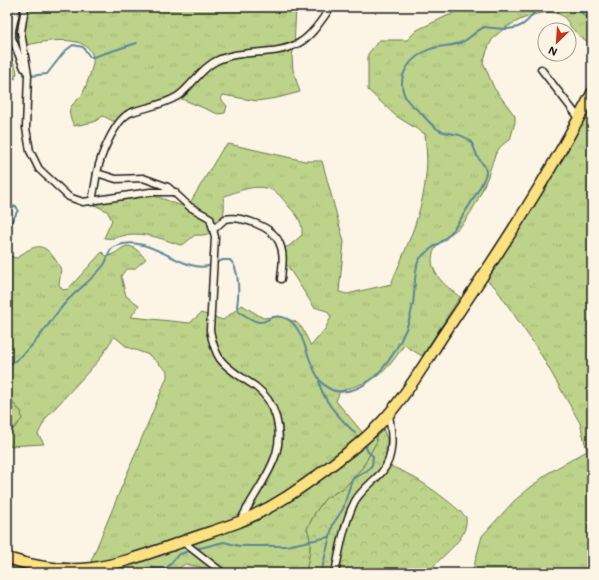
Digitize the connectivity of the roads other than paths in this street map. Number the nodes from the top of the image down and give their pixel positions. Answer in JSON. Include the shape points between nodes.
{"nodes":[{"id":1,"x":17,"y":7,"type":"edge"},
{"id":2,"x":25,"y":7,"type":"edge"},
{"id":3,"x":331,"y":7,"type":"edge"},
{"id":4,"x":541,"y":69,"type":"dead end"},
{"id":5,"x":28,"y":75,"type":"junction"},
{"id":6,"x":592,"y":92,"type":"edge"},
{"id":7,"x":592,"y":106,"type":"edge"},
{"id":8,"x":581,"y":115,"type":"junction"},
{"id":9,"x":97,"y":173,"type":"junction"},
{"id":10,"x":176,"y":192,"type":"junction"},
{"id":11,"x":92,"y":202,"type":"junction"},
{"id":12,"x":214,"y":229,"type":"junction"},
{"id":13,"x":281,"y":279,"type":"dead end"},
{"id":14,"x":389,"y":415,"type":"junction"},
{"id":15,"x":239,"y":522,"type":"junction"},
{"id":16,"x":182,"y":541,"type":"junction"},
{"id":17,"x":7,"y":558,"type":"edge"},
{"id":18,"x":223,"y":573,"type":"edge"},
{"id":19,"x":335,"y":573,"type":"edge"}],
"edges":[{"from":1,"to":5,"type":"street","via":[[12,38]]},
{"from":2,"to":5,"type":"street","via":[[21,32]]},
{"from":3,"to":9,"type":"street","via":[[299,43],[275,50],[234,55],[216,61],[178,96],[124,117],[109,141]]},
{"from":4,"to":8,"type":"street"},
{"from":5,"to":11,"type":"street","via":[[26,128],[34,161],[47,178],[69,197],[82,202]]},
{"from":6,"to":8,"type":"main road"},
{"from":7,"to":8,"type":"street"},
{"from":8,"to":14,"type":"main road","via":[[507,241]]},
{"from":9,"to":10,"type":"street","via":[[110,178],[134,177],[152,180]]},
{"from":9,"to":11,"type":"street"},
{"from":10,"to":11,"type":"street","via":[[150,192]]},
{"from":10,"to":12,"type":"street","via":[[190,207],[210,218]]},
{"from":12,"to":13,"type":"street","via":[[225,218],[238,218],[251,221],[273,234],[280,242],[283,257]]},
{"from":12,"to":15,"type":"street","via":[[210,330],[212,343],[227,367],[256,386],[267,398],[278,427],[278,444],[274,458]]},
{"from":14,"to":15,"type":"main road","via":[[344,456],[294,493],[268,509]]},
{"from":14,"to":19,"type":"street","via":[[392,442],[387,462],[383,471],[365,488],[355,503],[342,541]]},
{"from":15,"to":16,"type":"main road"},
{"from":16,"to":17,"type":"main road","via":[[120,563],[89,570],[46,569]]},
{"from":16,"to":18,"type":"street"}]}
